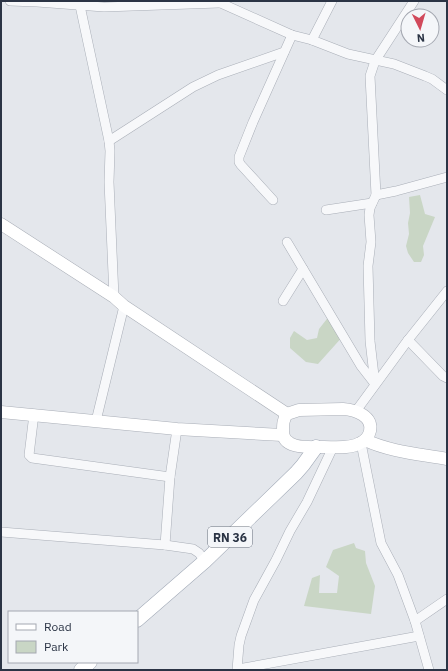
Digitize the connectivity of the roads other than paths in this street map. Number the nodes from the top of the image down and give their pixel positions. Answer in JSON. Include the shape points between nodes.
{"nodes":[{"id":1,"x":10,"y":1,"type":"edge"},
{"id":2,"x":332,"y":1,"type":"edge"},
{"id":3,"x":414,"y":1,"type":"edge"},
{"id":4,"x":217,"y":2,"type":"edge"},
{"id":5,"x":80,"y":4,"type":"edge"},
{"id":6,"x":292,"y":35,"type":"junction"},
{"id":7,"x":312,"y":40,"type":"junction"},
{"id":8,"x":284,"y":52,"type":"junction"},
{"id":9,"x":374,"y":61,"type":"junction"},
{"id":10,"x":447,"y":90,"type":"edge"},
{"id":11,"x":109,"y":141,"type":"junction"},
{"id":12,"x":447,"y":177,"type":"edge"},
{"id":13,"x":374,"y":199,"type":"junction"},
{"id":14,"x":273,"y":200,"type":"dead end"},
{"id":15,"x":326,"y":210,"type":"dead end"},
{"id":16,"x":1,"y":224,"type":"edge"},
{"id":17,"x":287,"y":242,"type":"dead end"},
{"id":18,"x":303,"y":269,"type":"junction"},
{"id":19,"x":447,"y":291,"type":"edge"},
{"id":20,"x":114,"y":297,"type":"junction"},
{"id":21,"x":283,"y":301,"type":"dead end"},
{"id":22,"x":124,"y":306,"type":"junction"},
{"id":23,"x":408,"y":340,"type":"junction"},
{"id":24,"x":447,"y":378,"type":"edge"},
{"id":25,"x":375,"y":384,"type":"junction"},
{"id":26,"x":356,"y":411,"type":"junction"},
{"id":27,"x":1,"y":412,"type":"edge"},
{"id":28,"x":34,"y":414,"type":"junction"},
{"id":29,"x":287,"y":414,"type":"junction"},
{"id":30,"x":96,"y":421,"type":"junction"},
{"id":31,"x":177,"y":429,"type":"junction"},
{"id":32,"x":282,"y":435,"type":"junction"},
{"id":33,"x":363,"y":442,"type":"junction"},
{"id":34,"x":316,"y":447,"type":"junction"},
{"id":35,"x":333,"y":447,"type":"junction"},
{"id":36,"x":447,"y":459,"type":"edge"},
{"id":37,"x":170,"y":477,"type":"junction"},
{"id":38,"x":1,"y":532,"type":"edge"},
{"id":39,"x":165,"y":545,"type":"junction"},
{"id":40,"x":205,"y":561,"type":"junction"},
{"id":41,"x":447,"y":598,"type":"edge"},
{"id":42,"x":138,"y":619,"type":"edge"},
{"id":43,"x":415,"y":620,"type":"junction"},
{"id":44,"x":419,"y":636,"type":"junction"},
{"id":45,"x":89,"y":663,"type":"edge"},
{"id":46,"x":81,"y":670,"type":"edge"},
{"id":47,"x":237,"y":670,"type":"edge"},
{"id":48,"x":429,"y":670,"type":"edge"}],
"edges":[{"from":1,"to":5,"type":"street"},
{"from":2,"to":7,"type":"street"},
{"from":3,"to":9,"type":"street"},
{"from":4,"to":5,"type":"street","via":[[104,7]]},
{"from":4,"to":6,"type":"street"},
{"from":5,"to":11,"type":"street"},
{"from":6,"to":7,"type":"street"},
{"from":6,"to":8,"type":"street"},
{"from":7,"to":9,"type":"street"},
{"from":8,"to":11,"type":"street","via":[[193,86]]},
{"from":8,"to":14,"type":"street","via":[[239,157],[241,165]]},
{"from":9,"to":10,"type":"street","via":[[394,64],[425,76]]},
{"from":9,"to":13,"type":"street","via":[[370,85]]},
{"from":11,"to":20,"type":"street"},
{"from":12,"to":13,"type":"street"},
{"from":13,"to":15,"type":"street"},
{"from":13,"to":25,"type":"street","via":[[369,215],[371,242],[368,266],[370,341]]},
{"from":16,"to":20,"type":"main road"},
{"from":17,"to":18,"type":"street"},
{"from":18,"to":21,"type":"street"},
{"from":18,"to":25,"type":"street","via":[[361,366]]},
{"from":19,"to":23,"type":"street"},
{"from":20,"to":22,"type":"main road"},
{"from":22,"to":29,"type":"main road"},
{"from":22,"to":30,"type":"street"},
{"from":23,"to":24,"type":"street"},
{"from":23,"to":25,"type":"street"},
{"from":25,"to":26,"type":"street"},
{"from":26,"to":29,"type":"main road","via":[[299,410]]},
{"from":26,"to":33,"type":"main road","via":[[369,423],[369,434]]},
{"from":27,"to":28,"type":"main road"},
{"from":28,"to":30,"type":"main road"},
{"from":28,"to":37,"type":"street","via":[[29,455],[32,458]]},
{"from":29,"to":32,"type":"main road","via":[[283,420]]},
{"from":30,"to":31,"type":"main road"},
{"from":31,"to":32,"type":"main road"},
{"from":31,"to":37,"type":"street"},
{"from":32,"to":34,"type":"main road","via":[[291,444]]},
{"from":33,"to":35,"type":"main road","via":[[346,447]]},
{"from":33,"to":36,"type":"main road"},
{"from":33,"to":43,"type":"street","via":[[381,544],[398,575]]},
{"from":34,"to":35,"type":"main road"},
{"from":34,"to":40,"type":"main road","number":"RN 36","via":[[296,473]]},
{"from":35,"to":47,"type":"street","via":[[307,502],[254,600],[241,636]]},
{"from":37,"to":39,"type":"street"},
{"from":38,"to":39,"type":"street"},
{"from":39,"to":40,"type":"street","via":[[193,549]]},
{"from":40,"to":42,"type":"main road","number":"RN 36"},
{"from":41,"to":43,"type":"street"},
{"from":43,"to":44,"type":"street"},
{"from":44,"to":47,"type":"street"},
{"from":44,"to":48,"type":"street"},
{"from":45,"to":46,"type":"main road"}]}
